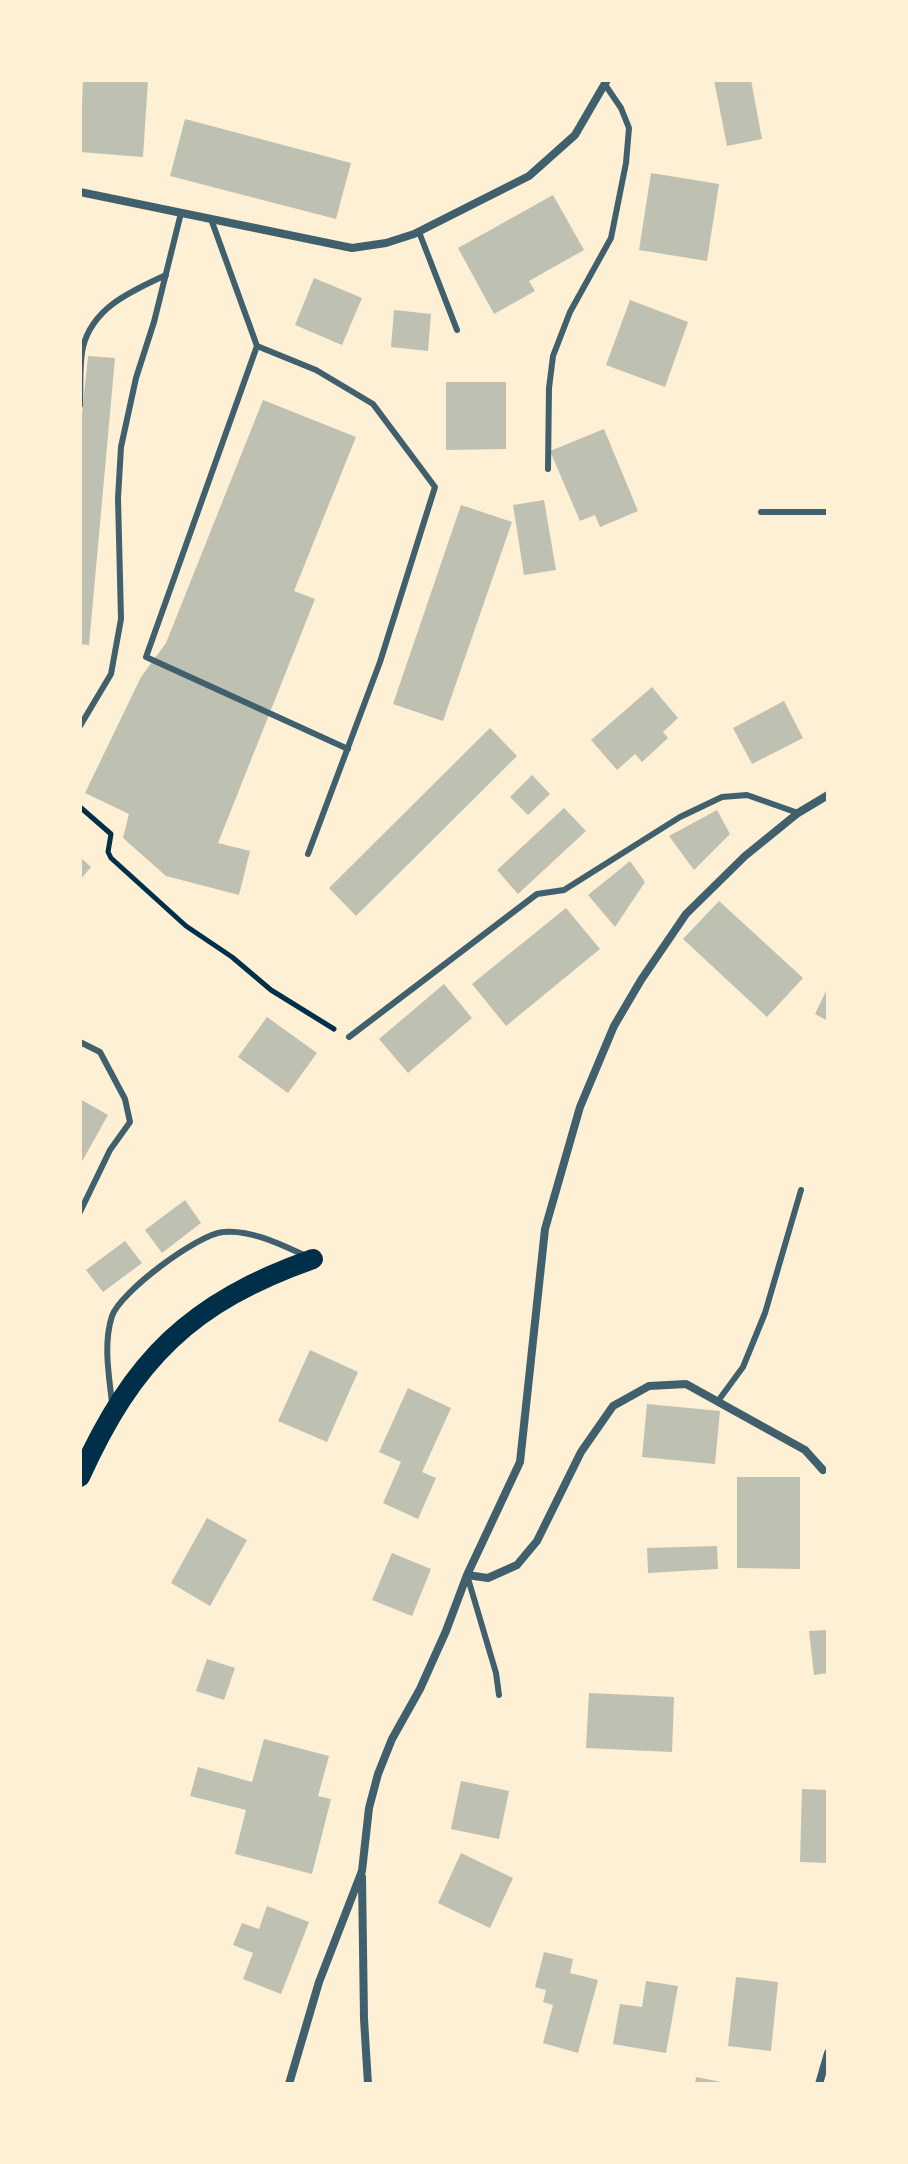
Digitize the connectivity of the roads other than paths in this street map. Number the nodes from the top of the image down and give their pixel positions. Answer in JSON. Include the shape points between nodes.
{"nodes":[{"id":1,"x":607,"y":83,"type":"edge"},
{"id":2,"x":80,"y":192,"type":"edge"},
{"id":3,"x":181,"y":213,"type":"junction"},
{"id":4,"x":211,"y":219,"type":"junction"},
{"id":5,"x":419,"y":232,"type":"junction"},
{"id":6,"x":166,"y":275,"type":"junction"},
{"id":7,"x":457,"y":330,"type":"dead end"},
{"id":8,"x":257,"y":346,"type":"junction"},
{"id":9,"x":82,"y":349,"type":"edge"},
{"id":10,"x":80,"y":405,"type":"edge"},
{"id":11,"x":548,"y":469,"type":"dead end"},
{"id":12,"x":761,"y":512,"type":"dead end"},
{"id":13,"x":828,"y":512,"type":"edge"},
{"id":14,"x":80,"y":726,"type":"edge"},
{"id":15,"x":348,"y":749,"type":"junction"},
{"id":16,"x":828,"y":795,"type":"edge"},
{"id":17,"x":798,"y":813,"type":"junction"},
{"id":18,"x":308,"y":854,"type":"dead end"},
{"id":19,"x":349,"y":1037,"type":"road end"},
{"id":20,"x":80,"y":1042,"type":"edge"},
{"id":21,"x":801,"y":1190,"type":"dead end"},
{"id":22,"x":80,"y":1212,"type":"edge"},
{"id":23,"x":313,"y":1259,"type":"joint"},
{"id":24,"x":718,"y":1401,"type":"junction"},
{"id":25,"x":113,"y":1411,"type":"junction"},
{"id":26,"x":823,"y":1470,"type":"dead end"},
{"id":27,"x":80,"y":1477,"type":"edge"},
{"id":28,"x":467,"y":1575,"type":"junction"},
{"id":29,"x":499,"y":1695,"type":"dead end"},
{"id":30,"x":362,"y":1871,"type":"junction"},
{"id":31,"x":828,"y":2053,"type":"edge"},
{"id":32,"x":289,"y":2084,"type":"edge"},
{"id":33,"x":368,"y":2084,"type":"edge"},
{"id":34,"x":819,"y":2084,"type":"edge"}],
"edges":[{"from":1,"to":5,"type":"street","via":[[575,135],[529,176]]},
{"from":1,"to":11,"type":"lane","via":[[629,128],[626,163],[611,238],[570,312],[553,356]]},
{"from":2,"to":3,"type":"street"},
{"from":3,"to":4,"type":"street"},
{"from":3,"to":6,"type":"lane"},
{"from":4,"to":5,"type":"street","via":[[352,248]]},
{"from":4,"to":8,"type":"lane"},
{"from":5,"to":7,"type":"lane"},
{"from":6,"to":9,"type":"lane","via":[[98,316]]},
{"from":6,"to":14,"type":"lane","via":[[121,447],[121,619],[111,674]]},
{"from":8,"to":15,"type":"lane","via":[[316,370],[373,404],[435,487]]},
{"from":8,"to":15,"type":"lane","via":[[146,657]]},
{"from":9,"to":10,"type":"lane"},
{"from":12,"to":13,"type":"lane"},
{"from":15,"to":18,"type":"lane"},
{"from":16,"to":17,"type":"street"},
{"from":17,"to":19,"type":"lane","via":[[747,795],[722,797],[680,817],[564,890],[537,894]]},
{"from":17,"to":28,"type":"street","via":[[686,914],[614,1026],[580,1107],[545,1229],[520,1462]]},
{"from":20,"to":22,"type":"lane","via":[[100,1052],[125,1099],[130,1122]]},
{"from":21,"to":24,"type":"lane","via":[[765,1313],[743,1367]]},
{"from":23,"to":25,"type":"main road","via":[[269,1274],[203,1311],[171,1338]]},
{"from":23,"to":25,"type":"lane","via":[[238,1231],[220,1232],[147,1277],[113,1313],[107,1341]]},
{"from":24,"to":26,"type":"street","via":[[805,1450]]},
{"from":24,"to":28,"type":"street","via":[[686,1384],[649,1386],[613,1406],[581,1452],[537,1541],[517,1565],[488,1578]]},
{"from":25,"to":27,"type":"main road"},
{"from":28,"to":29,"type":"lane"},
{"from":28,"to":30,"type":"street","via":[[378,1774]]},
{"from":30,"to":32,"type":"street","via":[[319,1982]]},
{"from":30,"to":33,"type":"street"},
{"from":31,"to":34,"type":"street"}]}
